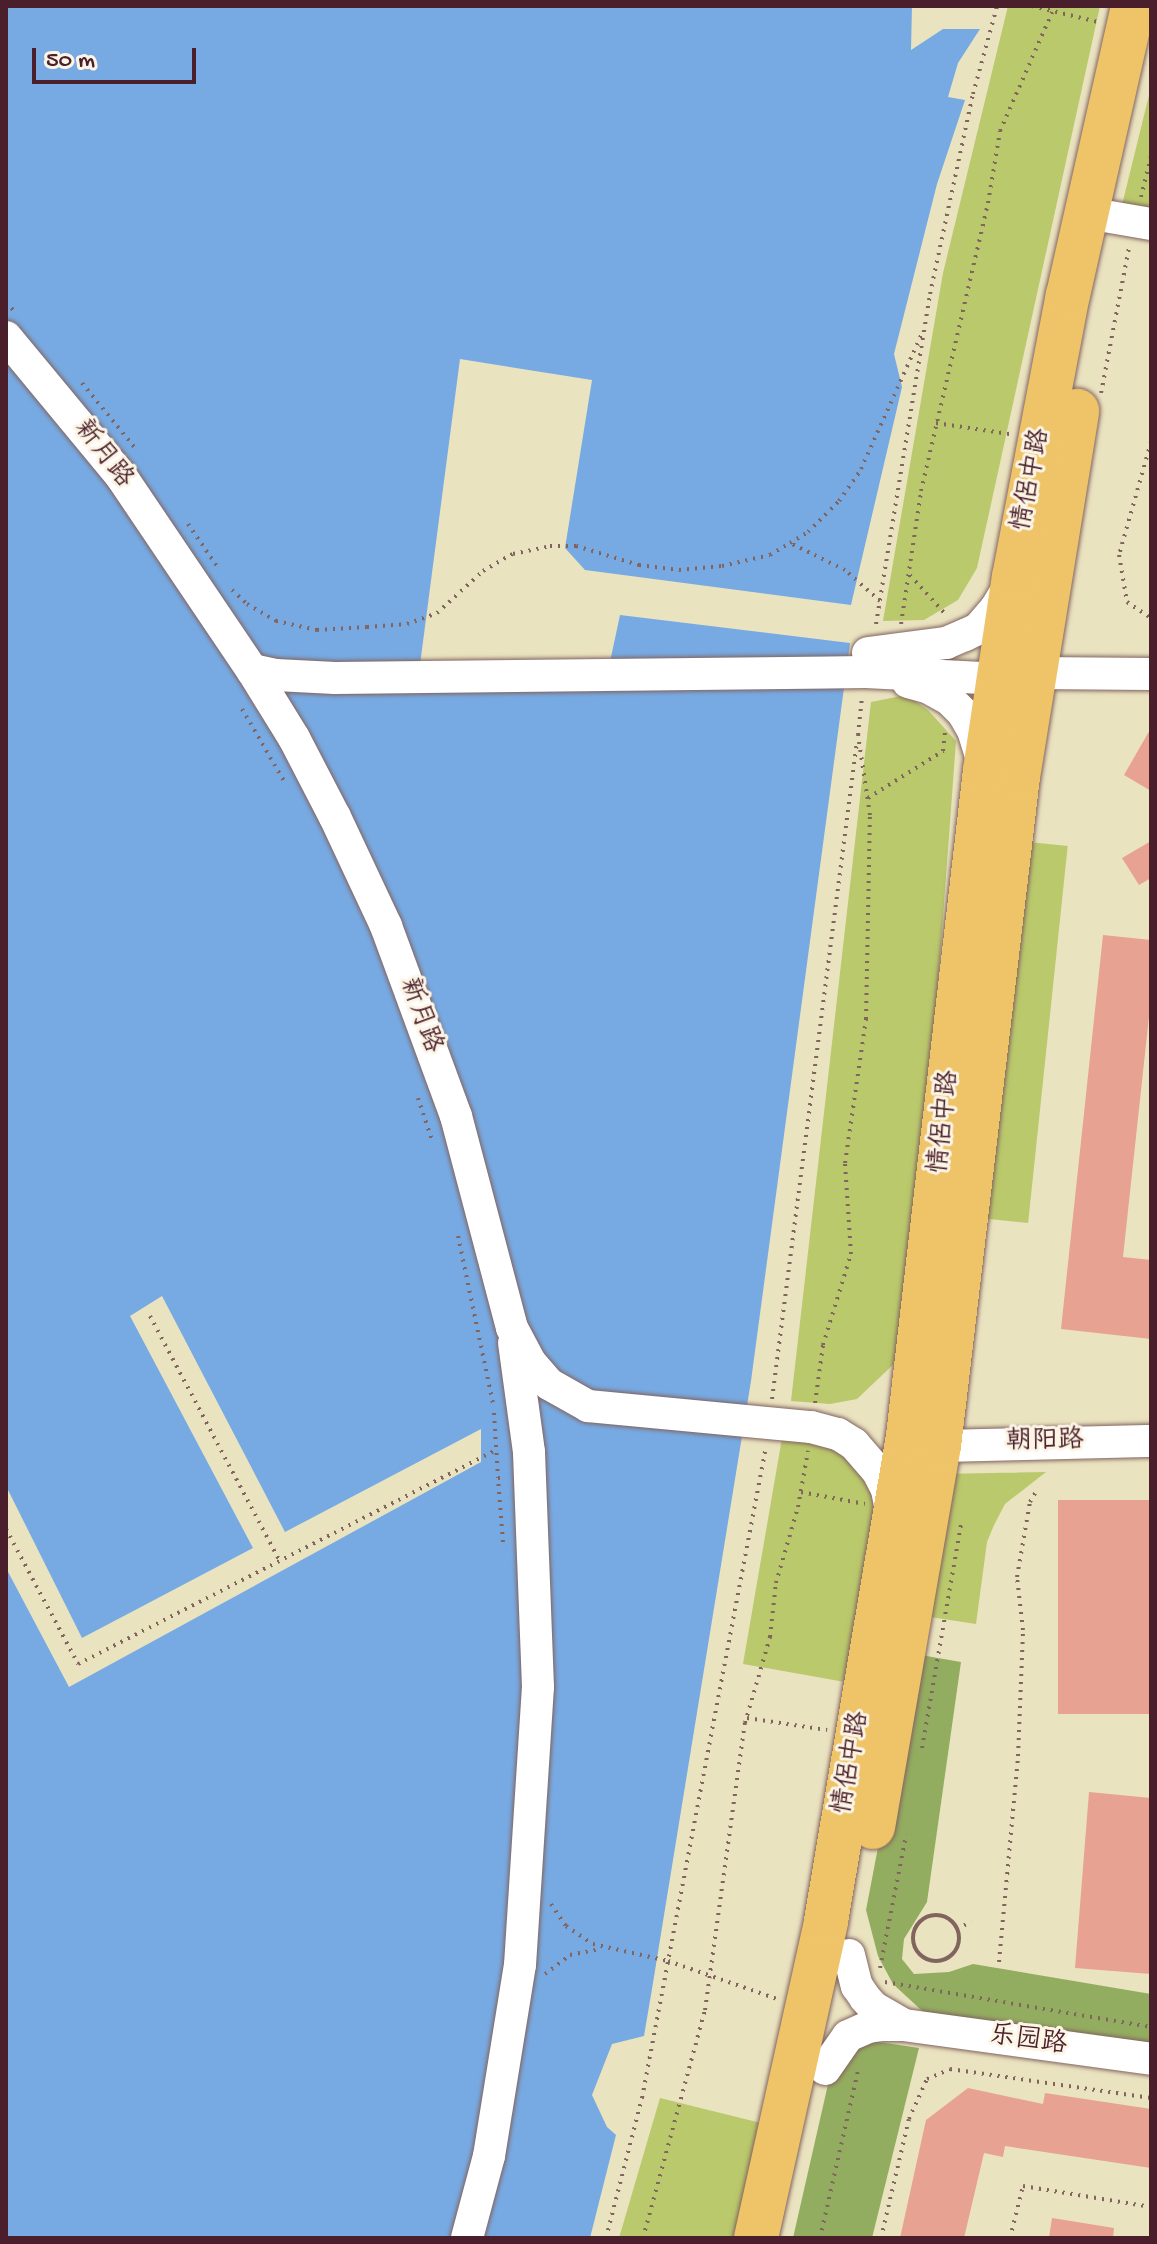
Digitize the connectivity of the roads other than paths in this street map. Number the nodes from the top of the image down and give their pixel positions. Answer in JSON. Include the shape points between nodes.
{"nodes":[{"id":1,"x":1116,"y":14,"type":"edge"},
{"id":2,"x":1151,"y":44,"type":"edge"},
{"id":3,"x":1116,"y":218,"type":"edge"},
{"id":4,"x":16,"y":330,"type":"edge"},
{"id":5,"x":1014,"y":577,"type":"junction"},
{"id":6,"x":221,"y":624,"type":"junction"},
{"id":7,"x":874,"y":646,"type":"junction"},
{"id":8,"x":252,"y":670,"type":"junction"},
{"id":9,"x":1014,"y":670,"type":"junction"},
{"id":10,"x":1151,"y":674,"type":"edge"},
{"id":11,"x":985,"y":770,"type":"junction"},
{"id":12,"x":512,"y":1328,"type":"junction"},
{"id":13,"x":1151,"y":1441,"type":"edge"},
{"id":14,"x":939,"y":1446,"type":"junction"},
{"id":15,"x":893,"y":1523,"type":"junction"},
{"id":16,"x":864,"y":1968,"type":"junction"},
{"id":17,"x":904,"y":2025,"type":"junction"},
{"id":18,"x":1151,"y":2059,"type":"edge"},
{"id":19,"x":825,"y":2069,"type":"junction"},
{"id":20,"x":467,"y":2238,"type":"edge"},
{"id":21,"x":756,"y":2238,"type":"edge"},
{"id":22,"x":785,"y":2238,"type":"edge"}],
"edges":[{"from":1,"to":3,"type":"highway","name":"情侶中路"},
{"from":2,"to":3,"type":"highway","name":"情侶中路"},
{"from":3,"to":5,"type":"highway","name":"情侶中路"},
{"from":3,"to":9,"type":"highway","name":"情侶中路","via":[[1047,581]]},
{"from":4,"to":6,"type":"street","name":"新月路"},
{"from":5,"to":7,"type":"street","via":[[978,629],[946,643]]},
{"from":5,"to":9,"type":"highway","name":"情侶中路"},
{"from":6,"to":7,"type":"street","via":[[268,654],[315,663]]},
{"from":6,"to":8,"type":"street","name":"新月路"},
{"from":7,"to":8,"type":"street","via":[[335,678]]},
{"from":7,"to":9,"type":"street"},
{"from":7,"to":11,"type":"street","via":[[950,700],[973,730]]},
{"from":8,"to":12,"type":"street","name":"新月路","via":[[294,738],[386,926],[456,1116]]},
{"from":9,"to":10,"type":"street"},
{"from":9,"to":11,"type":"highway","name":"情侶中路"},
{"from":9,"to":14,"type":"highway","name":"情侶中路","via":[[1018,777]]},
{"from":11,"to":15,"type":"highway","name":"情侶中路","via":[[921,1342]]},
{"from":12,"to":15,"type":"street","name":"新月路","via":[[549,1384],[588,1406],[811,1427],[846,1439],[874,1465],[887,1490]]},
{"from":12,"to":20,"type":"street","via":[[529,1452],[538,1687],[520,1965],[489,2156]]},
{"from":13,"to":14,"type":"street","name":"朝阳路"},
{"from":14,"to":16,"type":"highway","name":"情侶中路"},
{"from":15,"to":21,"type":"highway","name":"情侶中路","via":[[826,1921]]},
{"from":16,"to":17,"type":"street","via":[[857,1986],[865,1998]]},
{"from":16,"to":19,"type":"highway","name":"情侶中路"},
{"from":17,"to":18,"type":"street","name":"乐园路"},
{"from":17,"to":19,"type":"street","via":[[857,2031],[837,2047]]},
{"from":19,"to":22,"type":"highway","name":"情侶中路"}]}
